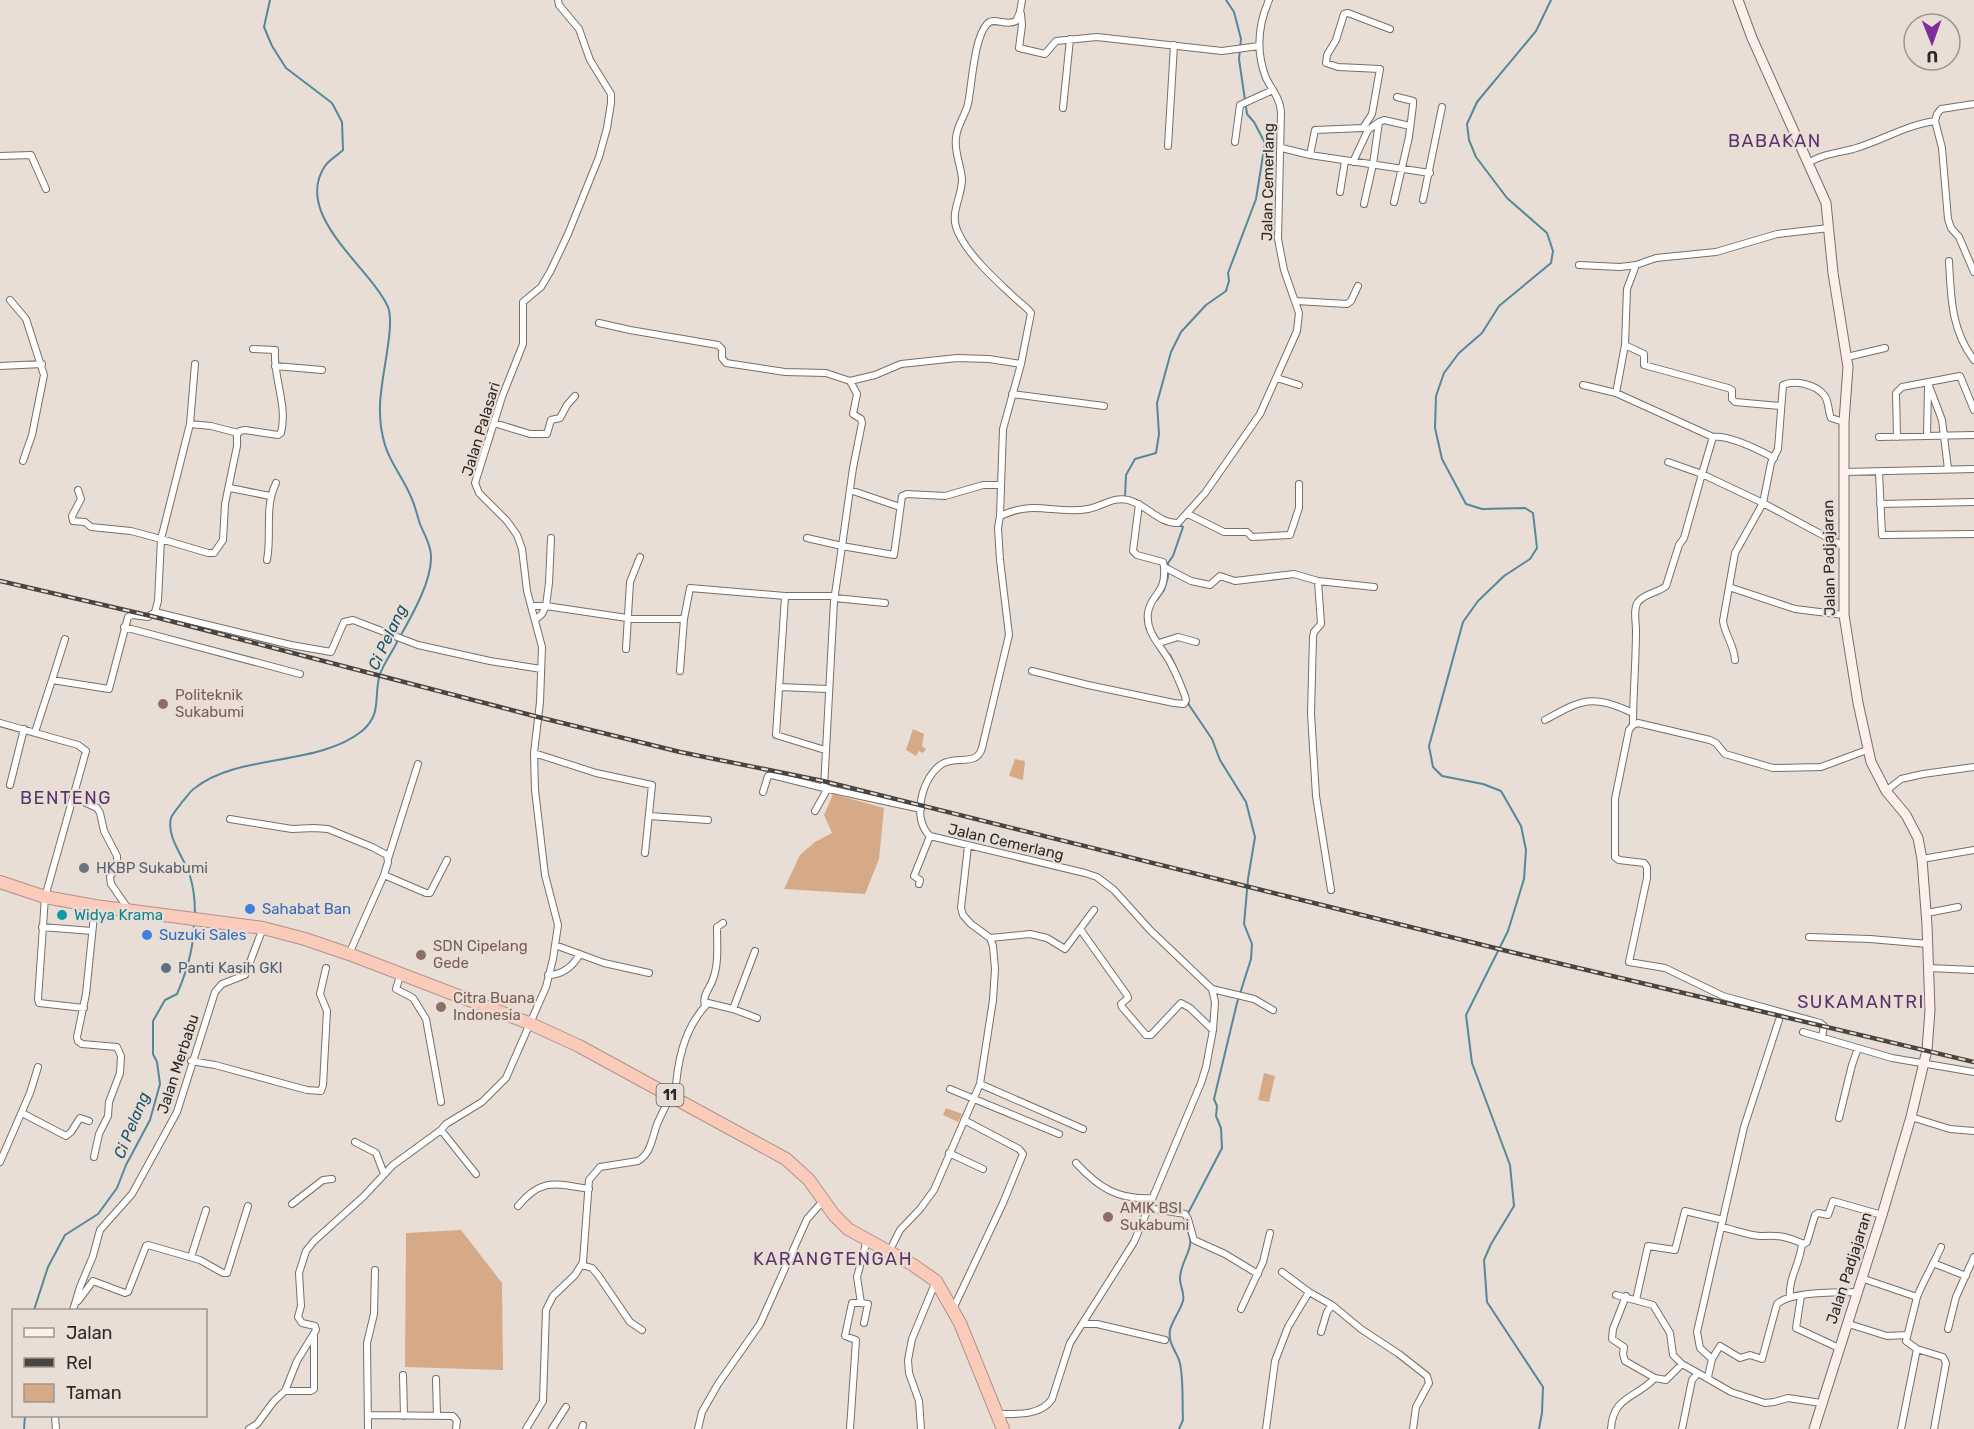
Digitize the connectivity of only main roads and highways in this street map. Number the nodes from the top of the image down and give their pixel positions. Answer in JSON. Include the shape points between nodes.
{"nodes":[{"id":1,"x":0,"y":882,"type":"edge"},
{"id":2,"x":1003,"y":1429,"type":"edge"}],
"edges":[{"from":1,"to":2,"type":"highway","number":"11","via":[[45,897],[263,928],[305,939],[529,1023],[673,1096],[786,1159],[809,1180],[848,1229],[936,1281],[953,1310]]}]}
